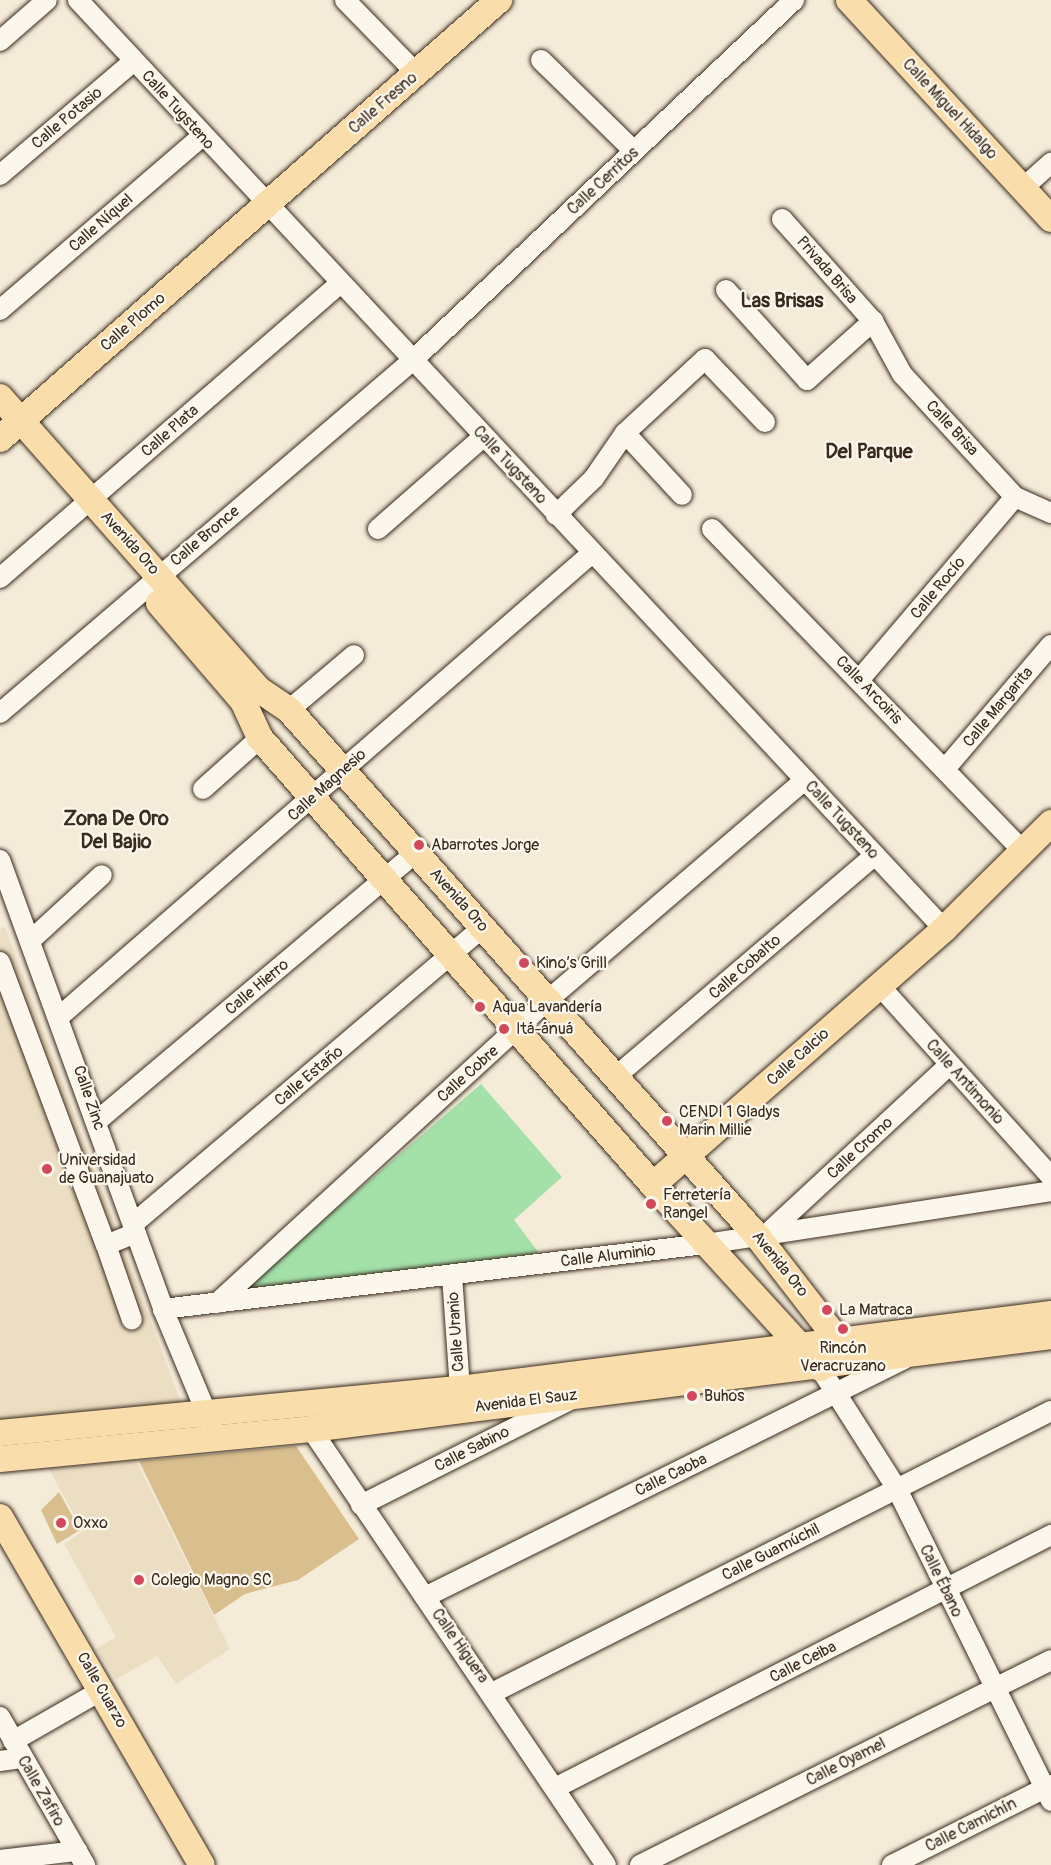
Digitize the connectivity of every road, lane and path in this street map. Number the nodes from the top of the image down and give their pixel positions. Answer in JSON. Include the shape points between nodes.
{"nodes":[{"id":1,"x":46,"y":0,"type":"edge"},
{"id":2,"x":78,"y":0,"type":"edge"},
{"id":3,"x":345,"y":0,"type":"edge"},
{"id":4,"x":500,"y":0,"type":"edge"},
{"id":5,"x":794,"y":0,"type":"edge"},
{"id":6,"x":857,"y":3,"type":"edge"},
{"id":7,"x":0,"y":41,"type":"edge"},
{"id":8,"x":541,"y":60,"type":"dead end"},
{"id":9,"x":134,"y":61,"type":"junction"},
{"id":10,"x":416,"y":73,"type":"junction"},
{"id":11,"x":202,"y":136,"type":"junction"},
{"id":12,"x":634,"y":151,"type":"junction"},
{"id":13,"x":1051,"y":163,"type":"edge"},
{"id":14,"x":0,"y":176,"type":"edge"},
{"id":15,"x":1023,"y":188,"type":"junction"},
{"id":16,"x":266,"y":205,"type":"junction"},
{"id":17,"x":782,"y":219,"type":"dead end"},
{"id":18,"x":1051,"y":219,"type":"edge"},
{"id":19,"x":339,"y":284,"type":"junction"},
{"id":20,"x":726,"y":290,"type":"dead end"},
{"id":21,"x":0,"y":310,"type":"edge"},
{"id":22,"x":873,"y":321,"type":"junction"},
{"id":23,"x":412,"y":361,"type":"junction"},
{"id":24,"x":0,"y":397,"type":"edge"},
{"id":25,"x":765,"y":422,"type":"dead end"},
{"id":26,"x":8,"y":427,"type":"edge"},
{"id":27,"x":625,"y":433,"type":"junction"},
{"id":28,"x":483,"y":437,"type":"junction"},
{"id":29,"x":682,"y":495,"type":"dead end"},
{"id":30,"x":1015,"y":497,"type":"junction"},
{"id":31,"x":85,"y":505,"type":"junction"},
{"id":32,"x":1051,"y":513,"type":"edge"},
{"id":33,"x":556,"y":515,"type":"junction"},
{"id":34,"x":712,"y":529,"type":"dead end"},
{"id":35,"x":378,"y":530,"type":"dead end"},
{"id":36,"x":592,"y":553,"type":"junction"},
{"id":37,"x":0,"y":578,"type":"edge"},
{"id":38,"x":152,"y":581,"type":"junction"},
{"id":39,"x":1051,"y":645,"type":"edge"},
{"id":40,"x":354,"y":655,"type":"dead end"},
{"id":41,"x":860,"y":679,"type":"junction"},
{"id":42,"x":290,"y":710,"type":"junction"},
{"id":43,"x":0,"y":713,"type":"edge"},
{"id":44,"x":260,"y":738,"type":"junction"},
{"id":45,"x":945,"y":769,"type":"junction"},
{"id":46,"x":342,"y":771,"type":"junction"},
{"id":47,"x":805,"y":780,"type":"junction"},
{"id":48,"x":203,"y":789,"type":"dead end"},
{"id":49,"x":314,"y":797,"type":"junction"},
{"id":50,"x":1051,"y":823,"type":"edge"},
{"id":51,"x":416,"y":852,"type":"junction"},
{"id":52,"x":1025,"y":853,"type":"junction"},
{"id":53,"x":875,"y":855,"type":"junction"},
{"id":54,"x":0,"y":860,"type":"edge"},
{"id":55,"x":102,"y":875,"type":"dead end"},
{"id":56,"x":386,"y":879,"type":"junction"},
{"id":57,"x":483,"y":927,"type":"junction"},
{"id":58,"x":944,"y":928,"type":"junction"},
{"id":59,"x":31,"y":940,"type":"junction"},
{"id":60,"x":452,"y":955,"type":"junction"},
{"id":61,"x":0,"y":962,"type":"edge"},
{"id":62,"x":879,"y":985,"type":"junction"},
{"id":63,"x":548,"y":1000,"type":"junction"},
{"id":64,"x":60,"y":1016,"type":"junction"},
{"id":65,"x":516,"y":1030,"type":"junction"},
{"id":66,"x":949,"y":1065,"type":"junction"},
{"id":67,"x":614,"y":1078,"type":"junction"},
{"id":68,"x":97,"y":1120,"type":"junction"},
{"id":69,"x":686,"y":1157,"type":"junction"},
{"id":70,"x":1051,"y":1177,"type":"edge"},
{"id":71,"x":653,"y":1185,"type":"junction"},
{"id":72,"x":1051,"y":1191,"type":"edge"},
{"id":73,"x":135,"y":1228,"type":"junction"},
{"id":74,"x":764,"y":1234,"type":"junction"},
{"id":75,"x":705,"y":1244,"type":"junction"},
{"id":76,"x":106,"y":1245,"type":"junction"},
{"id":77,"x":452,"y":1275,"type":"junction"},
{"id":78,"x":217,"y":1303,"type":"junction"},
{"id":79,"x":163,"y":1309,"type":"junction"},
{"id":80,"x":1051,"y":1314,"type":"edge"},
{"id":81,"x":132,"y":1320,"type":"dead end"},
{"id":82,"x":1051,"y":1336,"type":"edge"},
{"id":83,"x":839,"y":1338,"type":"junction"},
{"id":84,"x":801,"y":1343,"type":"junction"},
{"id":85,"x":916,"y":1352,"type":"junction"},
{"id":86,"x":855,"y":1362,"type":"junction"},
{"id":87,"x":820,"y":1368,"type":"junction"},
{"id":88,"x":460,"y":1389,"type":"junction"},
{"id":89,"x":583,"y":1393,"type":"junction"},
{"id":90,"x":838,"y":1393,"type":"junction"},
{"id":91,"x":1051,"y":1411,"type":"edge"},
{"id":92,"x":212,"y":1427,"type":"junction"},
{"id":93,"x":311,"y":1429,"type":"junction"},
{"id":94,"x":0,"y":1433,"type":"edge"},
{"id":95,"x":0,"y":1459,"type":"edge"},
{"id":96,"x":897,"y":1489,"type":"junction"},
{"id":97,"x":361,"y":1505,"type":"junction"},
{"id":98,"x":0,"y":1516,"type":"edge"},
{"id":99,"x":1051,"y":1535,"type":"edge"},
{"id":100,"x":946,"y":1590,"type":"junction"},
{"id":101,"x":425,"y":1597,"type":"junction"},
{"id":102,"x":1051,"y":1660,"type":"edge"},
{"id":103,"x":993,"y":1688,"type":"junction"},
{"id":104,"x":102,"y":1690,"type":"junction"},
{"id":105,"x":492,"y":1693,"type":"junction"},
{"id":106,"x":0,"y":1717,"type":"edge"},
{"id":107,"x":17,"y":1749,"type":"junction"},
{"id":108,"x":0,"y":1761,"type":"edge"},
{"id":109,"x":555,"y":1788,"type":"junction"},
{"id":110,"x":1049,"y":1791,"type":"edge"},
{"id":111,"x":81,"y":1858,"type":"edge"},
{"id":112,"x":0,"y":1860,"type":"edge"},
{"id":113,"x":202,"y":1865,"type":"edge"},
{"id":114,"x":606,"y":1865,"type":"edge"},
{"id":115,"x":640,"y":1865,"type":"edge"},
{"id":116,"x":892,"y":1865,"type":"edge"}],
"edges":[{"from":1,"to":7,"type":"street"},
{"from":2,"to":9,"type":"street","name":"Calle Tugsteno"},
{"from":3,"to":10,"type":"street"},
{"from":4,"to":10,"type":"main road","name":"Calle Fresno"},
{"from":5,"to":12,"type":"street","name":"Calle Cerritos"},
{"from":6,"to":15,"type":"main road","name":"Calle Miguel Hidalgo"},
{"from":8,"to":12,"type":"street"},
{"from":9,"to":11,"type":"street","name":"Calle Tugsteno"},
{"from":9,"to":14,"type":"street","name":"Calle Potasio"},
{"from":10,"to":16,"type":"main road","name":"Calle Fresno"},
{"from":11,"to":16,"type":"street","name":"Calle Tugsteno"},
{"from":11,"to":21,"type":"street","name":"Calle Níquel"},
{"from":12,"to":23,"type":"street","name":"Calle Cerritos"},
{"from":13,"to":15,"type":"street"},
{"from":15,"to":18,"type":"main road","name":"Calle Miguel Hidalgo"},
{"from":16,"to":19,"type":"street","name":"Calle Tugsteno"},
{"from":16,"to":26,"type":"main road","name":"Calle Plomo"},
{"from":17,"to":22,"type":"street","name":"Privada Brisa"},
{"from":19,"to":23,"type":"street","name":"Calle Tugsteno"},
{"from":19,"to":31,"type":"street","name":"Calle Plata"},
{"from":20,"to":22,"type":"street","via":[[807,380]]},
{"from":22,"to":30,"type":"street","name":"Calle Brisa","via":[[902,374]]},
{"from":23,"to":28,"type":"street","name":"Calle Tugsteno"},
{"from":23,"to":38,"type":"street","name":"Calle Bronce"},
{"from":24,"to":26,"type":"main road","name":"Avenida Oro"},
{"from":25,"to":27,"type":"street","via":[[705,359]]},
{"from":26,"to":31,"type":"main road","name":"Avenida Oro"},
{"from":27,"to":29,"type":"street"},
{"from":27,"to":33,"type":"street","via":[[594,478]]},
{"from":28,"to":33,"type":"street","name":"Calle Tugsteno"},
{"from":28,"to":35,"type":"street"},
{"from":30,"to":32,"type":"street","name":"Calle Brisa"},
{"from":30,"to":41,"type":"street","name":"Calle Rocío"},
{"from":31,"to":37,"type":"street","name":"Calle Plata"},
{"from":31,"to":38,"type":"main road","name":"Avenida Oro"},
{"from":33,"to":36,"type":"street","name":"Calle Tugsteno"},
{"from":34,"to":41,"type":"street","name":"Calle Arcoiris"},
{"from":36,"to":46,"type":"street","name":"Calle Magnesio"},
{"from":36,"to":47,"type":"street","name":"Calle Tugsteno"},
{"from":38,"to":42,"type":"main road","name":"Avenida Oro","via":[[258,689]]},
{"from":38,"to":43,"type":"street","name":"Calle Bronce"},
{"from":38,"to":44,"type":"main road","name":"Avenida Oro","via":[[243,701]]},
{"from":39,"to":45,"type":"street","name":"Calle Margarita"},
{"from":40,"to":42,"type":"street"},
{"from":41,"to":45,"type":"street","name":"Calle Arcoiris"},
{"from":42,"to":46,"type":"main road","name":"Avenida Oro"},
{"from":44,"to":48,"type":"street"},
{"from":44,"to":49,"type":"main road","name":"Avenida Oro"},
{"from":45,"to":52,"type":"street","name":"Calle Arcoiris"},
{"from":46,"to":49,"type":"street","name":"Calle Magnesio"},
{"from":46,"to":51,"type":"main road","name":"Avenida Oro"},
{"from":47,"to":53,"type":"street","name":"Calle Tugsteno"},
{"from":47,"to":63,"type":"street","name":"Calle Cobre"},
{"from":49,"to":56,"type":"main road","name":"Avenida Oro"},
{"from":49,"to":64,"type":"street","name":"Calle Magnesio"},
{"from":50,"to":52,"type":"main road","name":"Calle Calcio"},
{"from":51,"to":56,"type":"street","name":"Calle Hierro"},
{"from":51,"to":57,"type":"main road","name":"Avenida Oro"},
{"from":52,"to":58,"type":"main road","name":"Calle Calcio"},
{"from":53,"to":58,"type":"street","name":"Calle Tugsteno"},
{"from":53,"to":67,"type":"street","name":"Calle Cobalto"},
{"from":54,"to":59,"type":"street","name":"Calle Zinc"},
{"from":55,"to":59,"type":"street"},
{"from":56,"to":60,"type":"main road","name":"Avenida Oro"},
{"from":56,"to":68,"type":"street","name":"Calle Hierro"},
{"from":57,"to":60,"type":"street","name":"Calle Estaño"},
{"from":57,"to":63,"type":"main road","name":"Avenida Oro"},
{"from":58,"to":62,"type":"main road","name":"Calle Calcio"},
{"from":59,"to":64,"type":"street","name":"Calle Zinc"},
{"from":60,"to":65,"type":"main road","name":"Avenida Oro"},
{"from":60,"to":73,"type":"street","name":"Calle Estaño"},
{"from":61,"to":76,"type":"street"},
{"from":62,"to":66,"type":"street","name":"Calle Antimonio"},
{"from":62,"to":69,"type":"main road","name":"Calle Calcio"},
{"from":63,"to":65,"type":"street","name":"Calle Cobre"},
{"from":63,"to":67,"type":"main road","name":"Avenida Oro"},
{"from":64,"to":68,"type":"street","name":"Calle Zinc"},
{"from":65,"to":71,"type":"main road","name":"Avenida Oro"},
{"from":65,"to":78,"type":"street","name":"Calle Cobre"},
{"from":66,"to":70,"type":"street","name":"Calle Antimonio"},
{"from":66,"to":74,"type":"street","name":"Calle Cromo"},
{"from":67,"to":69,"type":"main road","name":"Avenida Oro"},
{"from":68,"to":73,"type":"street","name":"Calle Zinc"},
{"from":69,"to":71,"type":"main road","name":"Calle Calcio"},
{"from":69,"to":74,"type":"main road","name":"Avenida Oro"},
{"from":71,"to":75,"type":"main road","name":"Avenida Oro"},
{"from":72,"to":74,"type":"street","name":"Calle Aluminio"},
{"from":73,"to":76,"type":"street","name":"Calle Estaño"},
{"from":73,"to":79,"type":"street","name":"Calle Zinc"},
{"from":74,"to":75,"type":"street","name":"Calle Aluminio"},
{"from":74,"to":83,"type":"main road","name":"Avenida Oro"},
{"from":75,"to":77,"type":"street","name":"Calle Aluminio"},
{"from":75,"to":84,"type":"main road","name":"Avenida Oro"},
{"from":76,"to":81,"type":"street"},
{"from":77,"to":78,"type":"street","name":"Calle Aluminio"},
{"from":77,"to":88,"type":"street","name":"Calle Uranio"},
{"from":78,"to":79,"type":"street","name":"Calle Aluminio"},
{"from":79,"to":92,"type":"street","name":"Calle Zinc"},
{"from":80,"to":83,"type":"main road","name":"Avenida El Sauz"},
{"from":82,"to":85,"type":"main road","name":"Avenida El Sauz"},
{"from":83,"to":84,"type":"main road","name":"Avenida El Sauz"},
{"from":83,"to":86,"type":"main road","name":"Avenida Oro"},
{"from":84,"to":87,"type":"main road","name":"Avenida Oro"},
{"from":84,"to":88,"type":"main road","name":"Avenida El Sauz"},
{"from":85,"to":86,"type":"main road","name":"Avenida El Sauz"},
{"from":85,"to":90,"type":"street","name":"Calle Caoba"},
{"from":86,"to":87,"type":"main road","name":"Avenida El Sauz"},
{"from":87,"to":89,"type":"main road","name":"Avenida El Sauz"},
{"from":87,"to":90,"type":"street","name":"Calle Ébano"},
{"from":88,"to":92,"type":"main road","name":"Avenida El Sauz"},
{"from":89,"to":93,"type":"main road","name":"Avenida El Sauz"},
{"from":89,"to":97,"type":"street","name":"Calle Sabino"},
{"from":90,"to":96,"type":"street","name":"Calle Ébano"},
{"from":90,"to":101,"type":"street","name":"Calle Caoba"},
{"from":91,"to":96,"type":"street","name":"Calle Guamúchil"},
{"from":92,"to":93,"type":"main road","name":"Avenida El Sauz"},
{"from":92,"to":94,"type":"main road","name":"Avenida El Sauz"},
{"from":92,"to":95,"type":"main road","name":"Avenida El Sauz"},
{"from":93,"to":97,"type":"street","name":"Calle Higuera"},
{"from":96,"to":100,"type":"street","name":"Calle Ébano"},
{"from":96,"to":105,"type":"street","name":"Calle Guamúchil"},
{"from":97,"to":101,"type":"street","name":"Calle Higuera"},
{"from":98,"to":104,"type":"main road","name":"Calle Cuarzo"},
{"from":99,"to":100,"type":"street","name":"Calle Ceiba"},
{"from":100,"to":103,"type":"street","name":"Calle Ébano"},
{"from":100,"to":109,"type":"street","name":"Calle Ceiba"},
{"from":101,"to":105,"type":"street","name":"Calle Higuera"},
{"from":102,"to":103,"type":"street","name":"Calle Oyamel"},
{"from":103,"to":110,"type":"street","name":"Calle Ébano"},
{"from":103,"to":115,"type":"street","name":"Calle Oyamel"},
{"from":104,"to":107,"type":"street"},
{"from":104,"to":113,"type":"main road","name":"Calle Cuarzo"},
{"from":105,"to":109,"type":"street","name":"Calle Higuera"},
{"from":106,"to":107,"type":"street","name":"Calle Zafiro"},
{"from":107,"to":108,"type":"street"},
{"from":107,"to":111,"type":"street","name":"Calle Zafiro"},
{"from":109,"to":114,"type":"street","name":"Calle Higuera"},
{"from":110,"to":116,"type":"street","name":"Calle Camichín"},
{"from":111,"to":112,"type":"street"}]}
